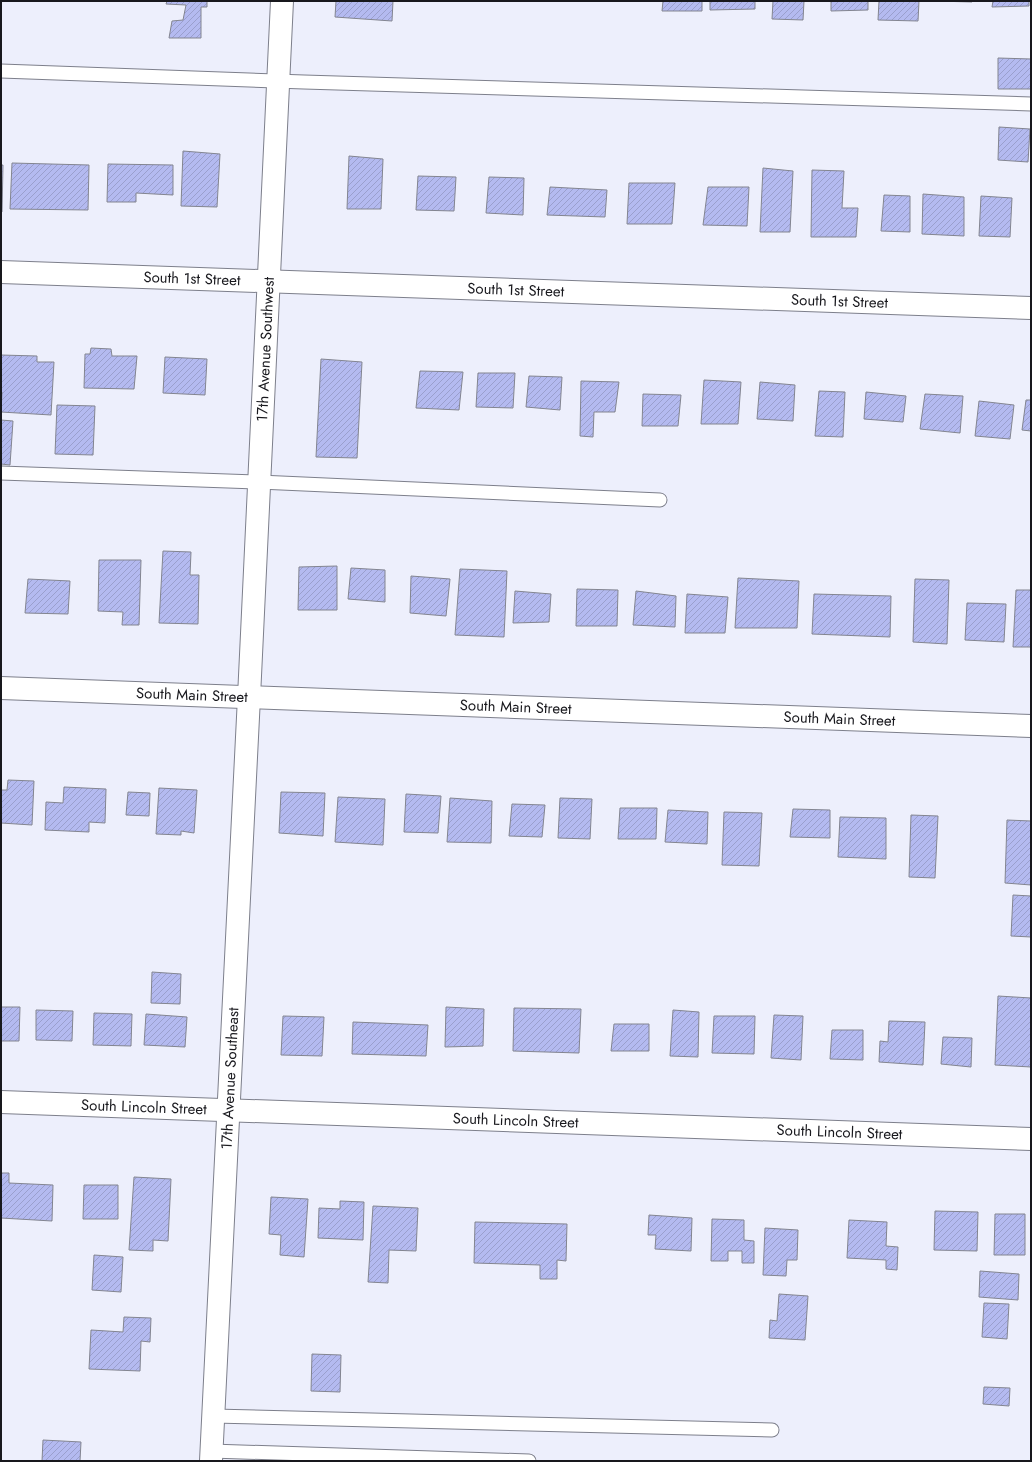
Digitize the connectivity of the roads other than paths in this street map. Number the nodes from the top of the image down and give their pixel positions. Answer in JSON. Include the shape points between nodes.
{"nodes":[{"id":1,"x":282,"y":1,"type":"edge"},
{"id":2,"x":1,"y":71,"type":"edge"},
{"id":3,"x":278,"y":81,"type":"junction"},
{"id":4,"x":1031,"y":104,"type":"edge"},
{"id":5,"x":1,"y":272,"type":"edge"},
{"id":6,"x":269,"y":281,"type":"junction"},
{"id":7,"x":1031,"y":308,"type":"edge"},
{"id":8,"x":1,"y":473,"type":"edge"},
{"id":9,"x":259,"y":482,"type":"junction"},
{"id":10,"x":660,"y":500,"type":"dead end"},
{"id":11,"x":1,"y":688,"type":"edge"},
{"id":12,"x":249,"y":697,"type":"junction"},
{"id":13,"x":1031,"y":726,"type":"edge"},
{"id":14,"x":1,"y":1102,"type":"edge"},
{"id":15,"x":229,"y":1109,"type":"junction"},
{"id":16,"x":1031,"y":1139,"type":"edge"},
{"id":17,"x":213,"y":1416,"type":"junction"},
{"id":18,"x":772,"y":1430,"type":"dead end"},
{"id":19,"x":211,"y":1456,"type":"edge"},
{"id":20,"x":529,"y":1461,"type":"edge"}],
"edges":[{"from":1,"to":3,"type":"street","name":"17th Avenue Southwest"},
{"from":2,"to":3,"type":"lane"},
{"from":3,"to":4,"type":"lane"},
{"from":3,"to":6,"type":"street","name":"17th Avenue Southwest"},
{"from":5,"to":6,"type":"street","name":"South 1st Street"},
{"from":6,"to":7,"type":"street","name":"South 1st Street"},
{"from":6,"to":9,"type":"street","name":"17th Avenue Southwest"},
{"from":8,"to":9,"type":"lane"},
{"from":9,"to":10,"type":"lane"},
{"from":9,"to":12,"type":"street","name":"17th Avenue Southwest"},
{"from":11,"to":12,"type":"street","name":"South Main Street"},
{"from":12,"to":13,"type":"street","name":"South Main Street"},
{"from":12,"to":15,"type":"street","name":"17th Avenue Southeast"},
{"from":14,"to":15,"type":"street","name":"South Lincoln Street"},
{"from":15,"to":16,"type":"street","name":"South Lincoln Street"},
{"from":15,"to":17,"type":"street","name":"17th Avenue Southeast"},
{"from":17,"to":18,"type":"lane"},
{"from":17,"to":19,"type":"street","name":"17th Avenue Southeast"},
{"from":19,"to":20,"type":"lane"}]}
